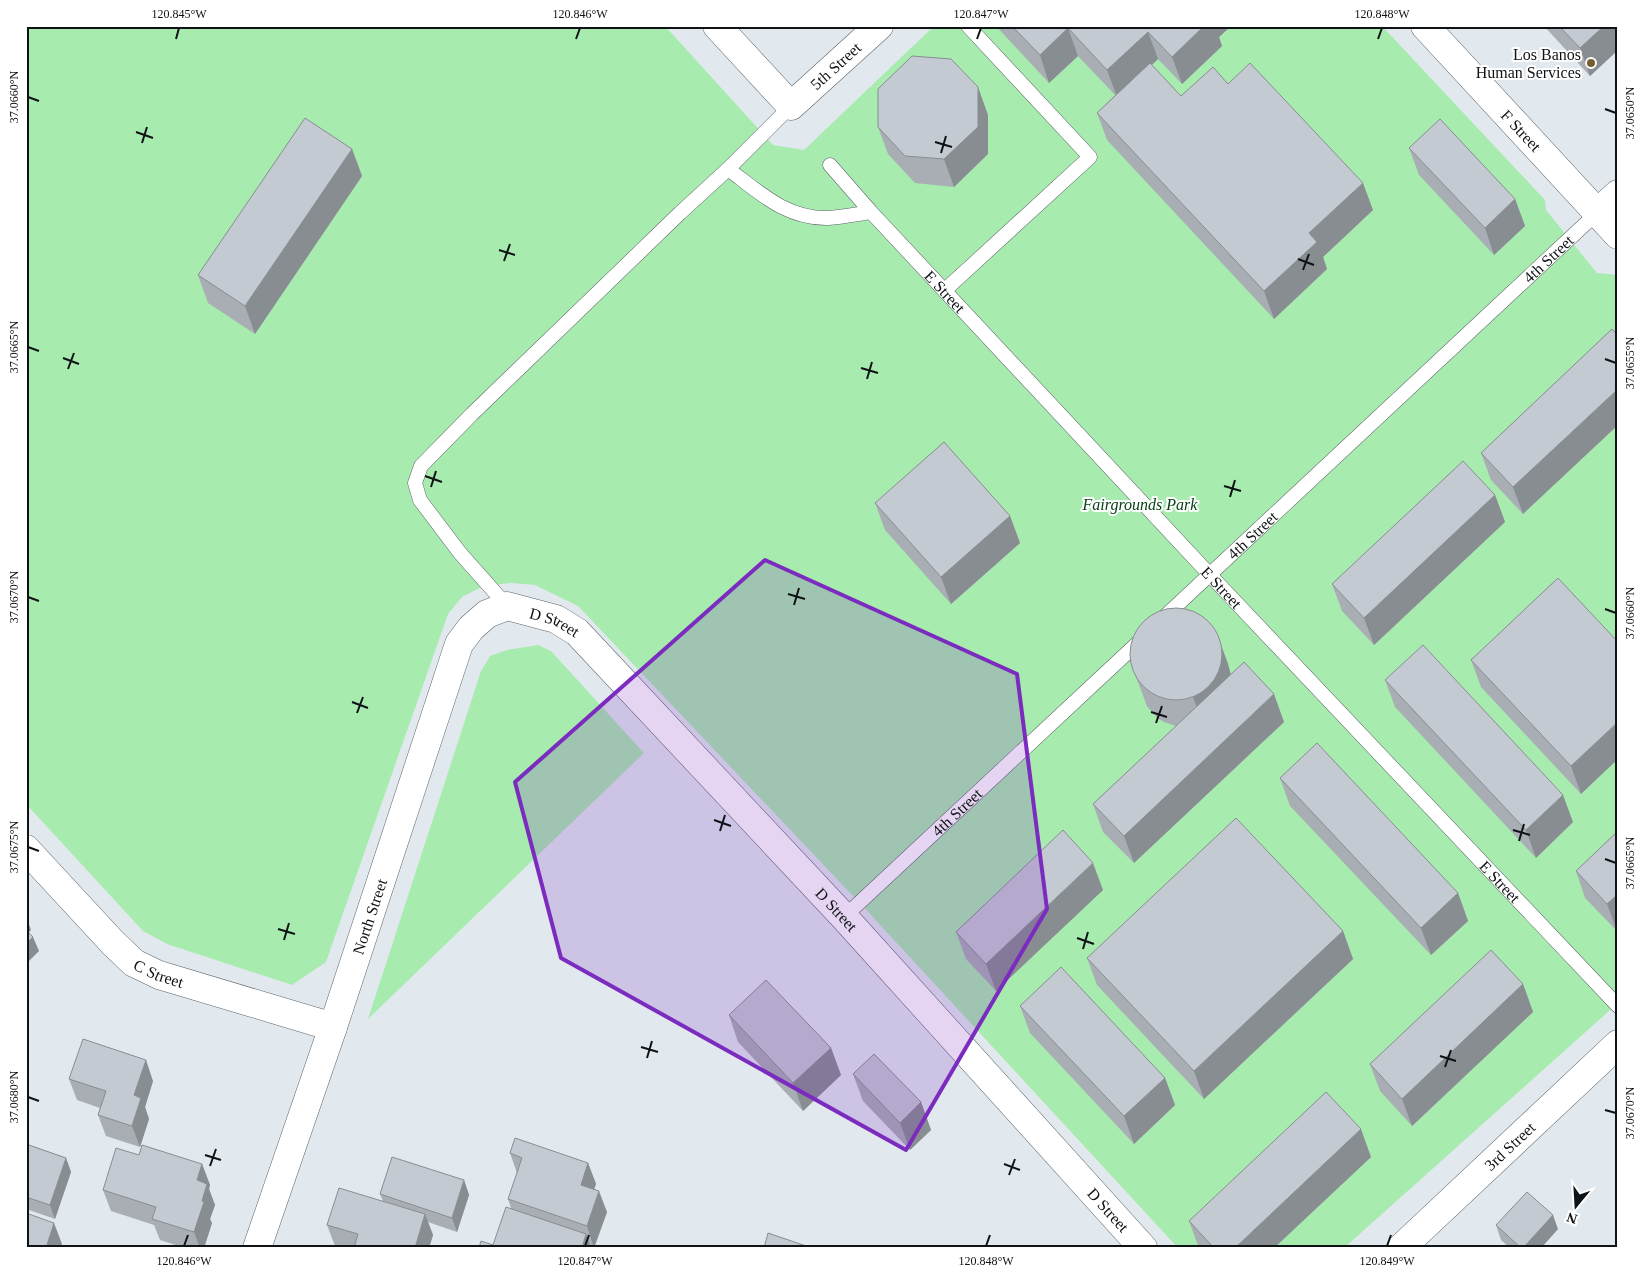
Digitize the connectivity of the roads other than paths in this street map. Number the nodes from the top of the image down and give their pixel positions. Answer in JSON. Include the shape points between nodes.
{"nodes":[{"id":1,"x":717,"y":26,"type":"edge"},
{"id":2,"x":879,"y":26,"type":"edge"},
{"id":3,"x":968,"y":26,"type":"edge"},
{"id":4,"x":1425,"y":26,"type":"edge"},
{"id":5,"x":791,"y":106,"type":"junction"},
{"id":6,"x":830,"y":165,"type":"dead end"},
{"id":7,"x":728,"y":169,"type":"junction"},
{"id":8,"x":1618,"y":194,"type":"edge"},
{"id":9,"x":871,"y":212,"type":"junction"},
{"id":10,"x":1597,"y":213,"type":"junction"},
{"id":11,"x":1618,"y":235,"type":"edge"},
{"id":12,"x":944,"y":290,"type":"junction"},
{"id":13,"x":1210,"y":575,"type":"junction"},
{"id":14,"x":507,"y":606,"type":"junction"},
{"id":15,"x":26,"y":849,"type":"edge"},
{"id":16,"x":844,"y":917,"type":"junction"},
{"id":17,"x":1618,"y":1006,"type":"edge"},
{"id":18,"x":333,"y":1026,"type":"junction"},
{"id":19,"x":1618,"y":1044,"type":"edge"},
{"id":20,"x":257,"y":1248,"type":"edge"},
{"id":21,"x":1143,"y":1248,"type":"edge"},
{"id":22,"x":1401,"y":1248,"type":"edge"}],
"edges":[{"from":1,"to":5,"type":"street"},
{"from":2,"to":5,"type":"street","name":"5th Street"},
{"from":3,"to":12,"type":"lane","via":[[1090,157]]},
{"from":4,"to":10,"type":"street","name":"F Street"},
{"from":5,"to":7,"type":"lane"},
{"from":6,"to":9,"type":"lane","name":"E Street"},
{"from":7,"to":9,"type":"lane","via":[[774,204],[797,214],[827,218]]},
{"from":7,"to":14,"type":"lane","via":[[421,466],[415,483],[420,500],[460,553]]},
{"from":8,"to":10,"type":"street","name":"4th Street"},
{"from":9,"to":12,"type":"lane","name":"E Street"},
{"from":10,"to":11,"type":"street","name":"F Street"},
{"from":10,"to":13,"type":"lane","name":"4th Street"},
{"from":12,"to":13,"type":"lane","name":"E Street"},
{"from":13,"to":16,"type":"lane","name":"4th Street"},
{"from":13,"to":17,"type":"lane","name":"E Street"},
{"from":14,"to":16,"type":"street","name":"D Street","via":[[556,619],[577,632]]},
{"from":14,"to":18,"type":"street","name":"North Street","via":[[487,614],[458,644]]},
{"from":15,"to":18,"type":"street","name":"C Street","via":[[134,963],[159,975]]},
{"from":16,"to":21,"type":"street","name":"D Street"},
{"from":18,"to":20,"type":"street","name":"North Street"},
{"from":19,"to":22,"type":"street","name":"3rd Street"}]}
